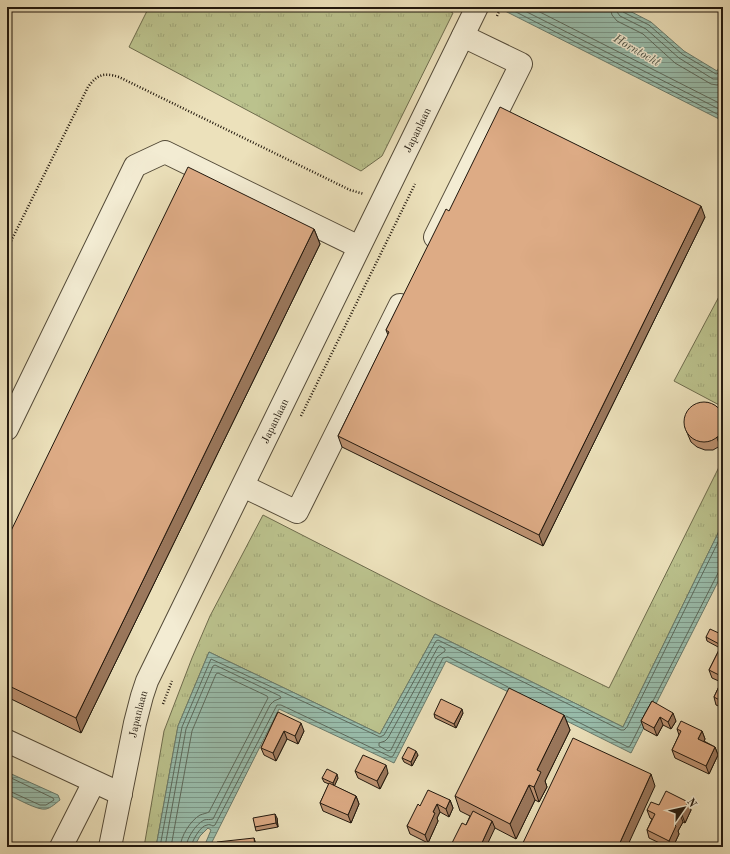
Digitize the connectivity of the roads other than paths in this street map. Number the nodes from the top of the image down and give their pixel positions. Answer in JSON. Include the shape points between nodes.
{"nodes":[{"id":1,"x":477,"y":7,"type":"edge"},
{"id":2,"x":473,"y":40,"type":"junction"},
{"id":3,"x":359,"y":247,"type":"junction"},
{"id":4,"x":425,"y":256,"type":"edge"},
{"id":5,"x":411,"y":284,"type":"edge"},
{"id":6,"x":7,"y":429,"type":"edge"},
{"id":7,"x":243,"y":486,"type":"junction"},
{"id":8,"x":7,"y":741,"type":"edge"},
{"id":9,"x":94,"y":782,"type":"junction"},
{"id":10,"x":121,"y":794,"type":"junction"},
{"id":11,"x":61,"y":847,"type":"edge"},
{"id":12,"x":110,"y":847,"type":"edge"}],
"edges":[{"from":1,"to":2,"type":"street","name":"Japanlaan"},
{"from":2,"to":3,"type":"street","name":"Japanlaan"},
{"from":2,"to":4,"type":"street","via":[[522,64]]},
{"from":3,"to":6,"type":"street","via":[[165,152],[136,166]]},
{"from":3,"to":7,"type":"street","name":"Japanlaan"},
{"from":5,"to":7,"type":"street","via":[[297,512]]},
{"from":7,"to":10,"type":"street","name":"Japanlaan","via":[[147,681],[135,723]]},
{"from":8,"to":9,"type":"street"},
{"from":9,"to":10,"type":"street"},
{"from":9,"to":11,"type":"street"},
{"from":10,"to":12,"type":"street","name":"Japanlaan"}]}
